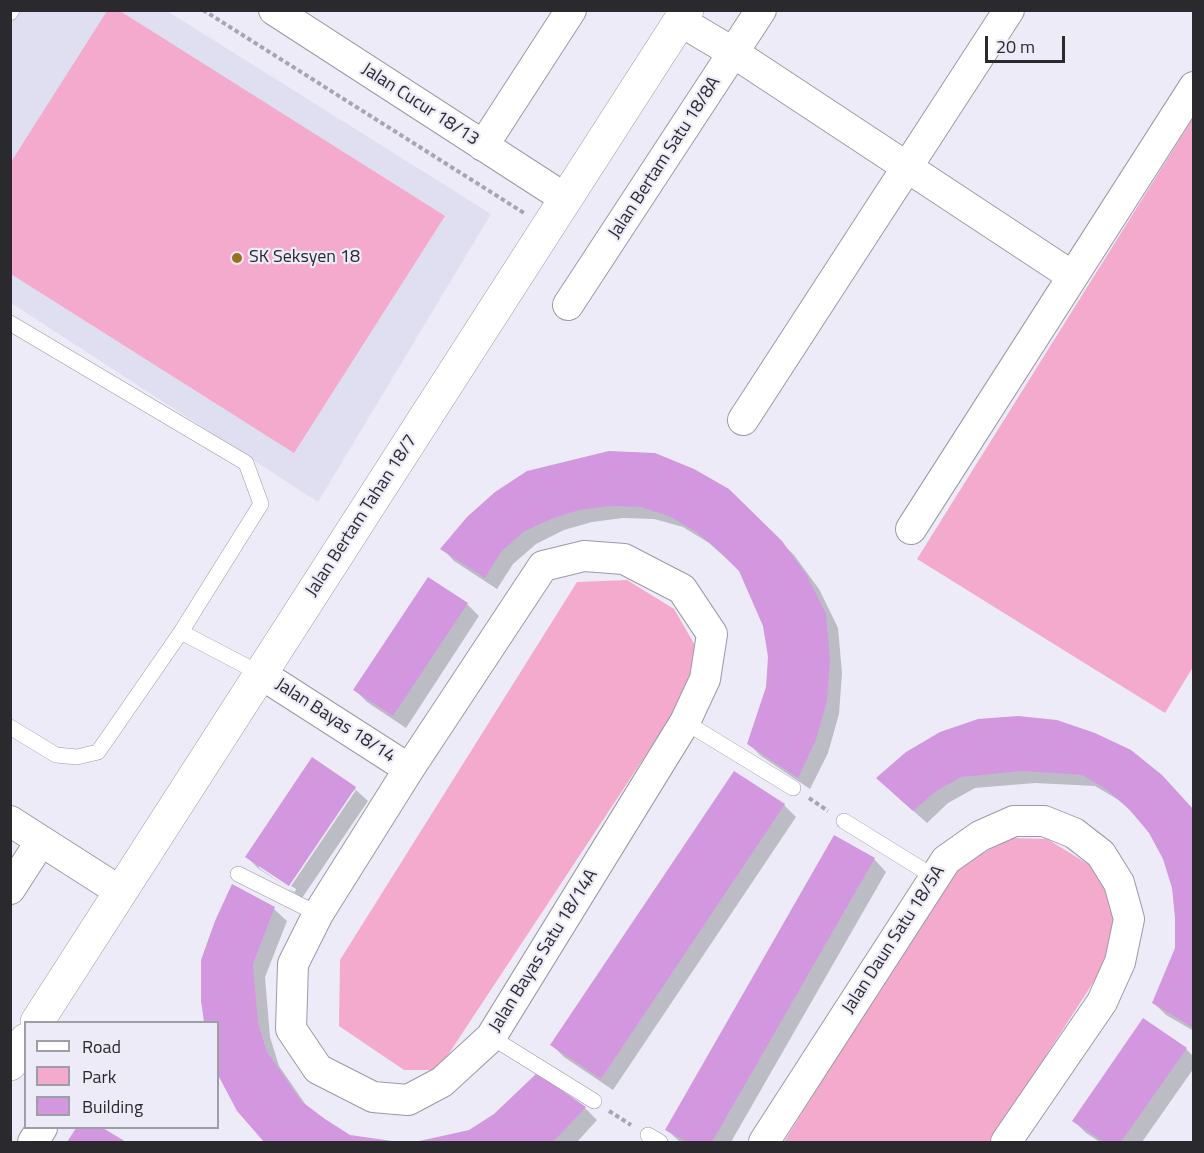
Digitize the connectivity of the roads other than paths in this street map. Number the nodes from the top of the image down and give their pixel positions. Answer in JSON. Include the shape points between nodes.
{"nodes":[{"id":1,"x":274,"y":10,"type":"edge"},
{"id":2,"x":571,"y":10,"type":"edge"},
{"id":3,"x":762,"y":10,"type":"edge"},
{"id":4,"x":1009,"y":10,"type":"edge"},
{"id":5,"x":684,"y":16,"type":"edge"},
{"id":6,"x":313,"y":21,"type":"edge"},
{"id":7,"x":734,"y":53,"type":"junction"},
{"id":8,"x":1194,"y":87,"type":"edge"},
{"id":9,"x":483,"y":146,"type":"junction"},
{"id":10,"x":907,"y":167,"type":"junction"},
{"id":11,"x":566,"y":199,"type":"junction"},
{"id":12,"x":1072,"y":276,"type":"junction"},
{"id":13,"x":568,"y":305,"type":"dead end"},
{"id":14,"x":10,"y":323,"type":"edge"},
{"id":15,"x":743,"y":420,"type":"dead end"},
{"id":16,"x":911,"y":529,"type":"dead end"},
{"id":17,"x":181,"y":632,"type":"junction"},
{"id":18,"x":261,"y":674,"type":"junction"},
{"id":19,"x":685,"y":722,"type":"junction"},
{"id":20,"x":10,"y":728,"type":"edge"},
{"id":21,"x":409,"y":769,"type":"junction"},
{"id":22,"x":793,"y":788,"type":"road end"},
{"id":23,"x":10,"y":821,"type":"edge"},
{"id":24,"x":844,"y":821,"type":"road end"},
{"id":25,"x":41,"y":841,"type":"junction"},
{"id":26,"x":238,"y":874,"type":"dead end"},
{"id":27,"x":936,"y":878,"type":"junction"},
{"id":28,"x":10,"y":889,"type":"edge"},
{"id":29,"x":121,"y":892,"type":"junction"},
{"id":30,"x":318,"y":914,"type":"junction"},
{"id":31,"x":38,"y":1021,"type":"edge"},
{"id":32,"x":491,"y":1037,"type":"junction"},
{"id":33,"x":24,"y":1044,"type":"edge"},
{"id":34,"x":10,"y":1064,"type":"edge"},
{"id":35,"x":594,"y":1101,"type":"road end"},
{"id":36,"x":41,"y":1129,"type":"edge"},
{"id":37,"x":1006,"y":1142,"type":"edge"},
{"id":38,"x":33,"y":1143,"type":"edge"},
{"id":39,"x":764,"y":1143,"type":"edge"}],
"edges":[{"from":1,"to":6,"type":"street","name":"Jalan Cucur 18/13"},
{"from":2,"to":9,"type":"street"},
{"from":3,"to":7,"type":"street","name":"Jalan Bertam Satu 18/8A"},
{"from":4,"to":10,"type":"street"},
{"from":5,"to":7,"type":"street"},
{"from":5,"to":11,"type":"street","name":"Jalan Bertam Tahan 18/7"},
{"from":6,"to":9,"type":"street","name":"Jalan Cucur 18/13"},
{"from":7,"to":10,"type":"street"},
{"from":7,"to":13,"type":"street","name":"Jalan Bertam Satu 18/8A"},
{"from":8,"to":12,"type":"street"},
{"from":9,"to":11,"type":"street","name":"Jalan Cucur 18/13"},
{"from":10,"to":12,"type":"street"},
{"from":10,"to":15,"type":"street"},
{"from":11,"to":18,"type":"street","name":"Jalan Bertam Tahan 18/7"},
{"from":12,"to":16,"type":"street"},
{"from":14,"to":17,"type":"lane","via":[[246,463],[261,504]]},
{"from":17,"to":18,"type":"lane"},
{"from":17,"to":20,"type":"lane","via":[[98,752],[77,757],[56,755]]},
{"from":18,"to":21,"type":"street","name":"Jalan Bayas 18/14"},
{"from":18,"to":29,"type":"street","name":"Jalan Bertam Tahan 18/7"},
{"from":19,"to":21,"type":"street","name":"Jalan Bayas Satu 18/14A","via":[[705,679],[711,634],[682,589],[624,559],[584,556],[543,566]]},
{"from":19,"to":22,"type":"lane"},
{"from":19,"to":32,"type":"street","name":"Jalan Bayas Satu 18/14A"},
{"from":21,"to":30,"type":"street","name":"Jalan Bayas Satu 18/14A"},
{"from":23,"to":25,"type":"street"},
{"from":24,"to":27,"type":"lane"},
{"from":25,"to":28,"type":"street"},
{"from":25,"to":29,"type":"street"},
{"from":26,"to":30,"type":"lane"},
{"from":27,"to":37,"type":"street","name":"Jalan Daun Satu 18/5A","via":[[946,860],[980,836],[1014,821],[1044,821],[1074,833],[1101,854],[1119,883],[1129,919],[1120,963],[1102,1002]]},
{"from":27,"to":39,"type":"street","name":"Jalan Daun Satu 18/5A"},
{"from":29,"to":31,"type":"street","name":"Jalan Bertam Tahan 18/7"},
{"from":30,"to":32,"type":"street","name":"Jalan Bayas Satu 18/14A","via":[[293,964],[291,1029],[318,1069],[373,1097],[408,1100],[442,1082]]},
{"from":32,"to":35,"type":"lane"},
{"from":33,"to":34,"type":"street"},
{"from":36,"to":38,"type":"street"}]}
